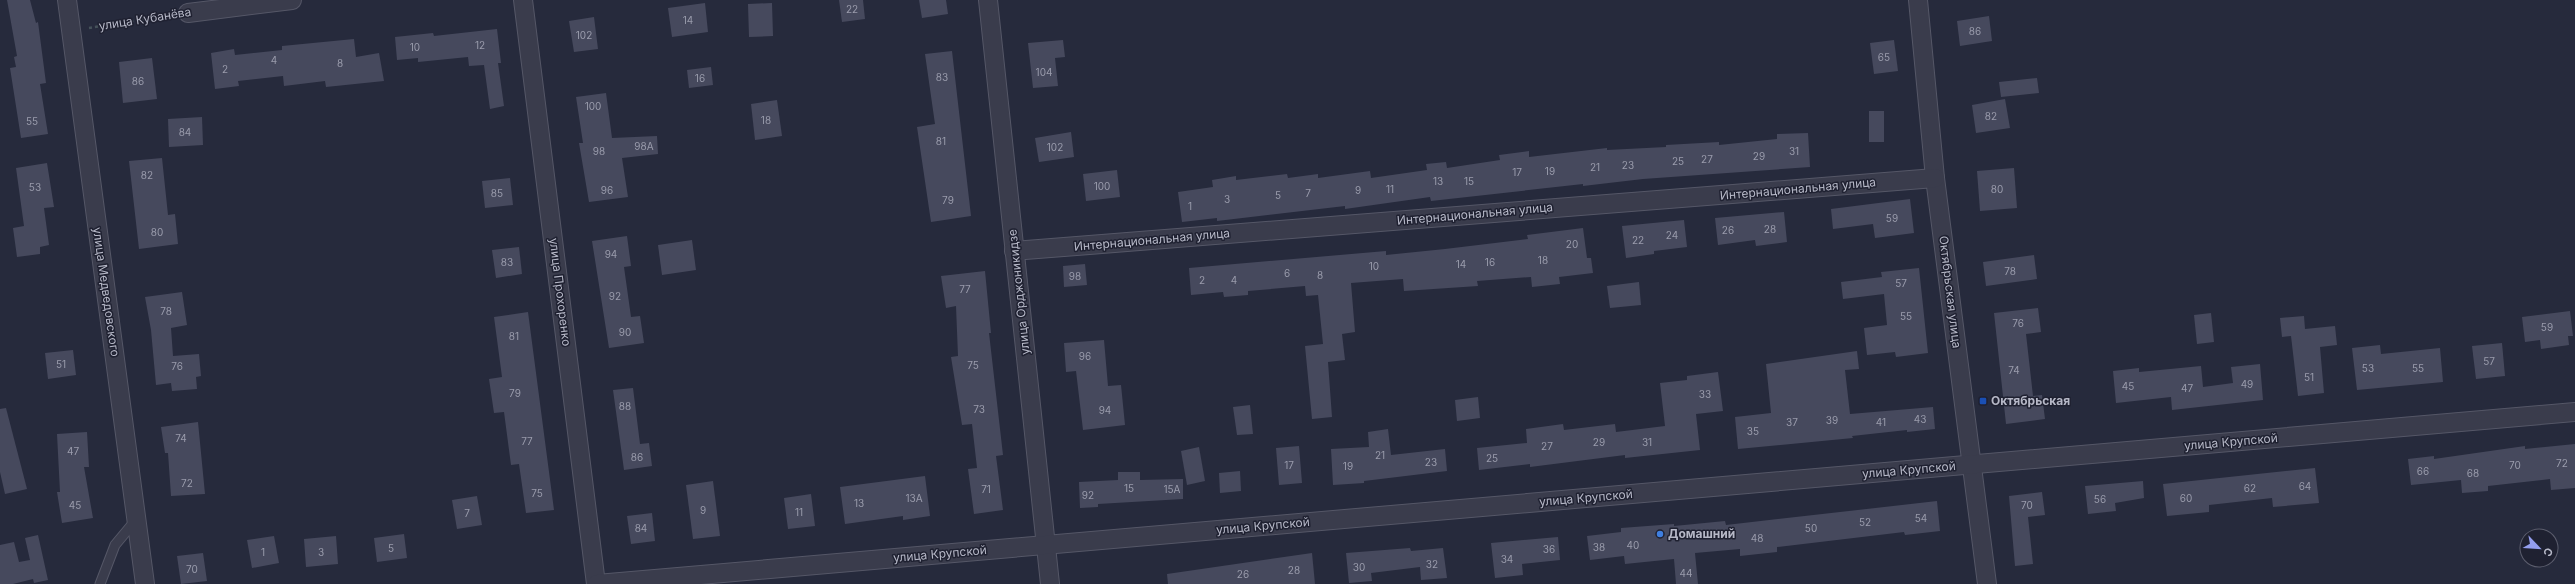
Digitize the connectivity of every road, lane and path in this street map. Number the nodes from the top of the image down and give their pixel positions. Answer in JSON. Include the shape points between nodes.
{"nodes":[{"id":1,"x":67,"y":0,"type":"edge"},
{"id":2,"x":292,"y":0,"type":"edge"},
{"id":3,"x":523,"y":0,"type":"edge"},
{"id":4,"x":988,"y":0,"type":"edge"},
{"id":5,"x":1918,"y":0,"type":"edge"},
{"id":6,"x":188,"y":13,"type":"joint"},
{"id":7,"x":70,"y":31,"type":"junction"},
{"id":8,"x":1935,"y":178,"type":"junction"},
{"id":9,"x":1014,"y":250,"type":"junction"},
{"id":10,"x":2575,"y":412,"type":"edge"},
{"id":11,"x":1971,"y":464,"type":"junction"},
{"id":12,"x":136,"y":519,"type":"junction"},
{"id":13,"x":1046,"y":545,"type":"junction"},
{"id":14,"x":100,"y":584,"type":"edge"},
{"id":15,"x":145,"y":584,"type":"edge"},
{"id":16,"x":597,"y":584,"type":"edge"},
{"id":17,"x":1050,"y":584,"type":"edge"},
{"id":18,"x":1986,"y":584,"type":"edge"}],
"edges":[{"from":1,"to":7,"type":"street","name":"улица Медведовского"},
{"from":2,"to":6,"type":"street","name":"улица Кубанёва"},
{"from":3,"to":16,"type":"street","name":"улица Прохоренко"},
{"from":4,"to":9,"type":"street","name":"улица Орджоникидзе"},
{"from":5,"to":8,"type":"street","name":"Октябрьская улица"},
{"from":6,"to":7,"type":"path","name":"улица Кубанёва"},
{"from":7,"to":12,"type":"street","name":"улица Медведовского"},
{"from":8,"to":9,"type":"street","name":"Интернациональная улица"},
{"from":8,"to":11,"type":"street","name":"Октябрьская улица"},
{"from":9,"to":13,"type":"street","name":"улица Орджоникидзе"},
{"from":10,"to":11,"type":"street","name":"улица Крупской"},
{"from":11,"to":13,"type":"street","name":"улица Крупской"},
{"from":11,"to":18,"type":"street","name":"Октябрьская улица"},
{"from":12,"to":14,"type":"lane","via":[[115,545]]},
{"from":12,"to":15,"type":"street","name":"улица Медведовского"},
{"from":13,"to":16,"type":"street","name":"улица Крупской"},
{"from":13,"to":17,"type":"street","name":"улица Орджоникидзе"}]}
